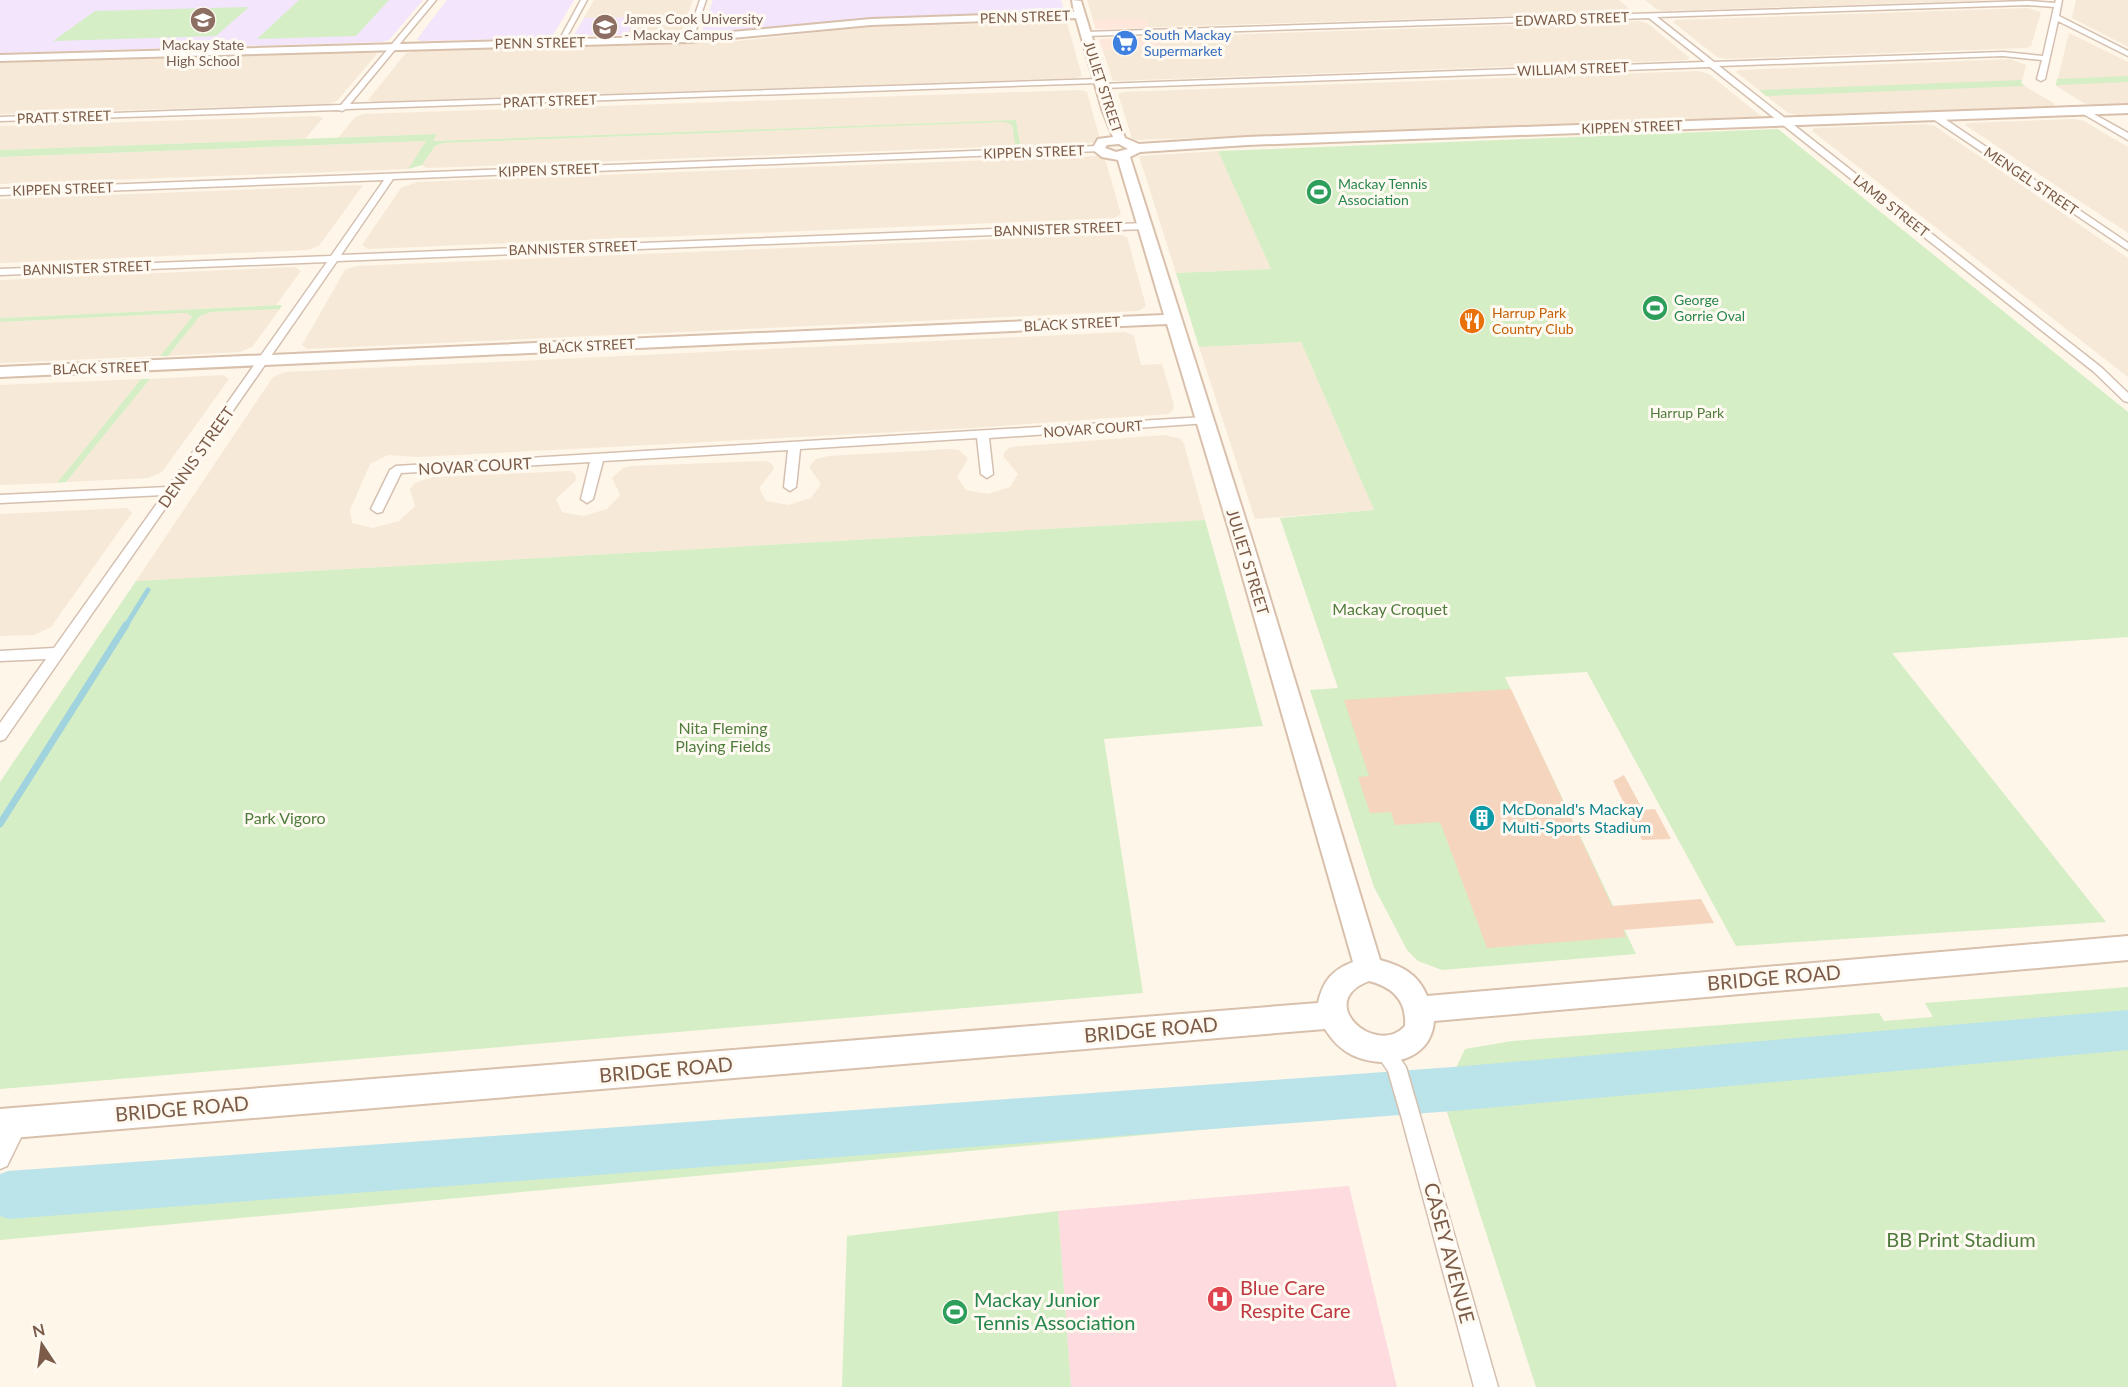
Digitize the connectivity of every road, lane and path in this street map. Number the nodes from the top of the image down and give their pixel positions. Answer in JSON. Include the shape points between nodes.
{"nodes":[{"id":1,"x":433,"y":0,"type":"edge"},
{"id":2,"x":584,"y":0,"type":"edge"},
{"id":3,"x":703,"y":0,"type":"edge"},
{"id":4,"x":1075,"y":0,"type":"edge"},
{"id":5,"x":2058,"y":2,"type":"edge"},
{"id":6,"x":1080,"y":15,"type":"junction"},
{"id":7,"x":1651,"y":16,"type":"junction"},
{"id":8,"x":2056,"y":17,"type":"junction"},
{"id":9,"x":1086,"y":34,"type":"junction"},
{"id":10,"x":689,"y":39,"type":"junction"},
{"id":11,"x":560,"y":42,"type":"junction"},
{"id":12,"x":394,"y":47,"type":"junction"},
{"id":13,"x":2128,"y":54,"type":"edge"},
{"id":14,"x":0,"y":58,"type":"edge"},
{"id":15,"x":2045,"y":58,"type":"junction"},
{"id":16,"x":1713,"y":64,"type":"junction"},
{"id":17,"x":2041,"y":80,"type":"dead end"},
{"id":18,"x":1100,"y":84,"type":"junction"},
{"id":19,"x":342,"y":109,"type":"junction"},
{"id":20,"x":2128,"y":109,"type":"edge"},
{"id":21,"x":2083,"y":110,"type":"junction"},
{"id":22,"x":1933,"y":116,"type":"junction"},
{"id":23,"x":0,"y":119,"type":"edge"},
{"id":24,"x":1784,"y":121,"type":"junction"},
{"id":25,"x":2128,"y":137,"type":"edge"},
{"id":26,"x":1126,"y":148,"type":"junction"},
{"id":27,"x":1098,"y":149,"type":"joint"},
{"id":28,"x":390,"y":177,"type":"junction"},
{"id":29,"x":0,"y":192,"type":"edge"},
{"id":30,"x":1145,"y":226,"type":"junction"},
{"id":31,"x":2128,"y":247,"type":"edge"},
{"id":32,"x":333,"y":258,"type":"junction"},
{"id":33,"x":0,"y":272,"type":"edge"},
{"id":34,"x":1174,"y":319,"type":"junction"},
{"id":35,"x":264,"y":361,"type":"junction"},
{"id":36,"x":0,"y":372,"type":"edge"},
{"id":37,"x":2128,"y":399,"type":"edge"},
{"id":38,"x":1204,"y":421,"type":"junction"},
{"id":39,"x":983,"y":436,"type":"junction"},
{"id":40,"x":794,"y":446,"type":"junction"},
{"id":41,"x":597,"y":459,"type":"junction"},
{"id":42,"x":987,"y":474,"type":"dead end"},
{"id":43,"x":790,"y":487,"type":"dead end"},
{"id":44,"x":171,"y":491,"type":"junction"},
{"id":45,"x":0,"y":499,"type":"edge"},
{"id":46,"x":587,"y":499,"type":"dead end"},
{"id":47,"x":377,"y":510,"type":"dead end"},
{"id":48,"x":57,"y":653,"type":"junction"},
{"id":49,"x":0,"y":656,"type":"edge"},
{"id":50,"x":0,"y":735,"type":"edge"},
{"id":51,"x":2128,"y":948,"type":"edge"},
{"id":52,"x":1369,"y":969,"type":"junction"},
{"id":53,"x":1420,"y":1009,"type":"junction"},
{"id":54,"x":1333,"y":1016,"type":"junction"},
{"id":55,"x":1390,"y":1059,"type":"junction"},
{"id":56,"x":9,"y":1123,"type":"edge"},
{"id":57,"x":0,"y":1159,"type":"edge"},
{"id":58,"x":1486,"y":1387,"type":"edge"}],
"edges":[{"from":1,"to":12,"type":"street"},
{"from":2,"to":11,"type":"street"},
{"from":3,"to":10,"type":"street"},
{"from":4,"to":6,"type":"street","name":"JULIET STREET"},
{"from":5,"to":7,"type":"street","name":"EDWARD STREET"},
{"from":5,"to":8,"type":"street"},
{"from":6,"to":9,"type":"street","name":"JULIET STREET"},
{"from":6,"to":10,"type":"street","name":"PENN STREET","via":[[871,22]]},
{"from":7,"to":9,"type":"street","name":"EDWARD STREET"},
{"from":7,"to":16,"type":"street","name":"LAMB STREET"},
{"from":8,"to":13,"type":"street"},
{"from":8,"to":15,"type":"street"},
{"from":9,"to":18,"type":"street","name":"JULIET STREET"},
{"from":10,"to":11,"type":"street","name":"PENN STREET"},
{"from":11,"to":12,"type":"street","name":"PENN STREET"},
{"from":12,"to":14,"type":"street","name":"PENN STREET"},
{"from":12,"to":19,"type":"street"},
{"from":15,"to":16,"type":"street","name":"WILLIAM STREET","via":[[2003,54]]},
{"from":15,"to":17,"type":"street"},
{"from":16,"to":18,"type":"street","name":"WILLIAM STREET"},
{"from":16,"to":24,"type":"street","name":"LAMB STREET"},
{"from":18,"to":19,"type":"street","name":"PRATT STREET"},
{"from":18,"to":26,"type":"street","name":"JULIET STREET"},
{"from":19,"to":23,"type":"street","name":"PRATT STREET"},
{"from":20,"to":21,"type":"street","name":"KIPPEN STREET"},
{"from":21,"to":22,"type":"street","name":"KIPPEN STREET"},
{"from":21,"to":25,"type":"street"},
{"from":22,"to":24,"type":"street","name":"KIPPEN STREET"},
{"from":22,"to":31,"type":"street","name":"MENGEL STREET"},
{"from":24,"to":26,"type":"street","name":"KIPPEN STREET"},
{"from":24,"to":37,"type":"street","name":"LAMB STREET","via":[[2098,370]]},
{"from":26,"to":27,"type":"street","name":"KIPPEN STREET","via":[[1110,155]]},
{"from":26,"to":30,"type":"street","name":"JULIET STREET"},
{"from":27,"to":28,"type":"street","name":"KIPPEN STREET"},
{"from":28,"to":29,"type":"street","name":"KIPPEN STREET"},
{"from":28,"to":32,"type":"street","name":"DENNIS STREET"},
{"from":30,"to":32,"type":"street","name":"BANNISTER STREET"},
{"from":30,"to":34,"type":"street","name":"JULIET STREET"},
{"from":32,"to":33,"type":"street","name":"BANNISTER STREET"},
{"from":32,"to":35,"type":"street","name":"DENNIS STREET"},
{"from":34,"to":35,"type":"street","name":"BLACK STREET"},
{"from":34,"to":38,"type":"street","name":"JULIET STREET"},
{"from":35,"to":36,"type":"street","name":"BLACK STREET"},
{"from":35,"to":44,"type":"street","name":"DENNIS STREET"},
{"from":38,"to":39,"type":"street","name":"NOVAR COURT"},
{"from":38,"to":52,"type":"street","name":"JULIET STREET"},
{"from":39,"to":40,"type":"street","name":"NOVAR COURT"},
{"from":39,"to":42,"type":"street"},
{"from":40,"to":41,"type":"street","name":"NOVAR COURT"},
{"from":40,"to":43,"type":"street"},
{"from":41,"to":46,"type":"street"},
{"from":41,"to":47,"type":"street","name":"NOVAR COURT","via":[[396,470]]},
{"from":44,"to":45,"type":"street"},
{"from":44,"to":48,"type":"street","name":"DENNIS STREET"},
{"from":48,"to":49,"type":"street"},
{"from":48,"to":50,"type":"street","name":"DENNIS STREET"},
{"from":51,"to":53,"type":"street","name":"BRIDGE ROAD"},
{"from":52,"to":53,"type":"street","via":[[1402,982]]},
{"from":52,"to":54,"type":"street","via":[[1343,978],[1335,988],[1331,1000]]},
{"from":53,"to":55,"type":"street","via":[[1415,1036]]},
{"from":54,"to":55,"type":"street","via":[[1348,1037]]},
{"from":54,"to":56,"type":"street","name":"BRIDGE ROAD"},
{"from":55,"to":58,"type":"street","name":"CASEY AVENUE","via":[[1412,1119]]},
{"from":56,"to":57,"type":"street"}]}
